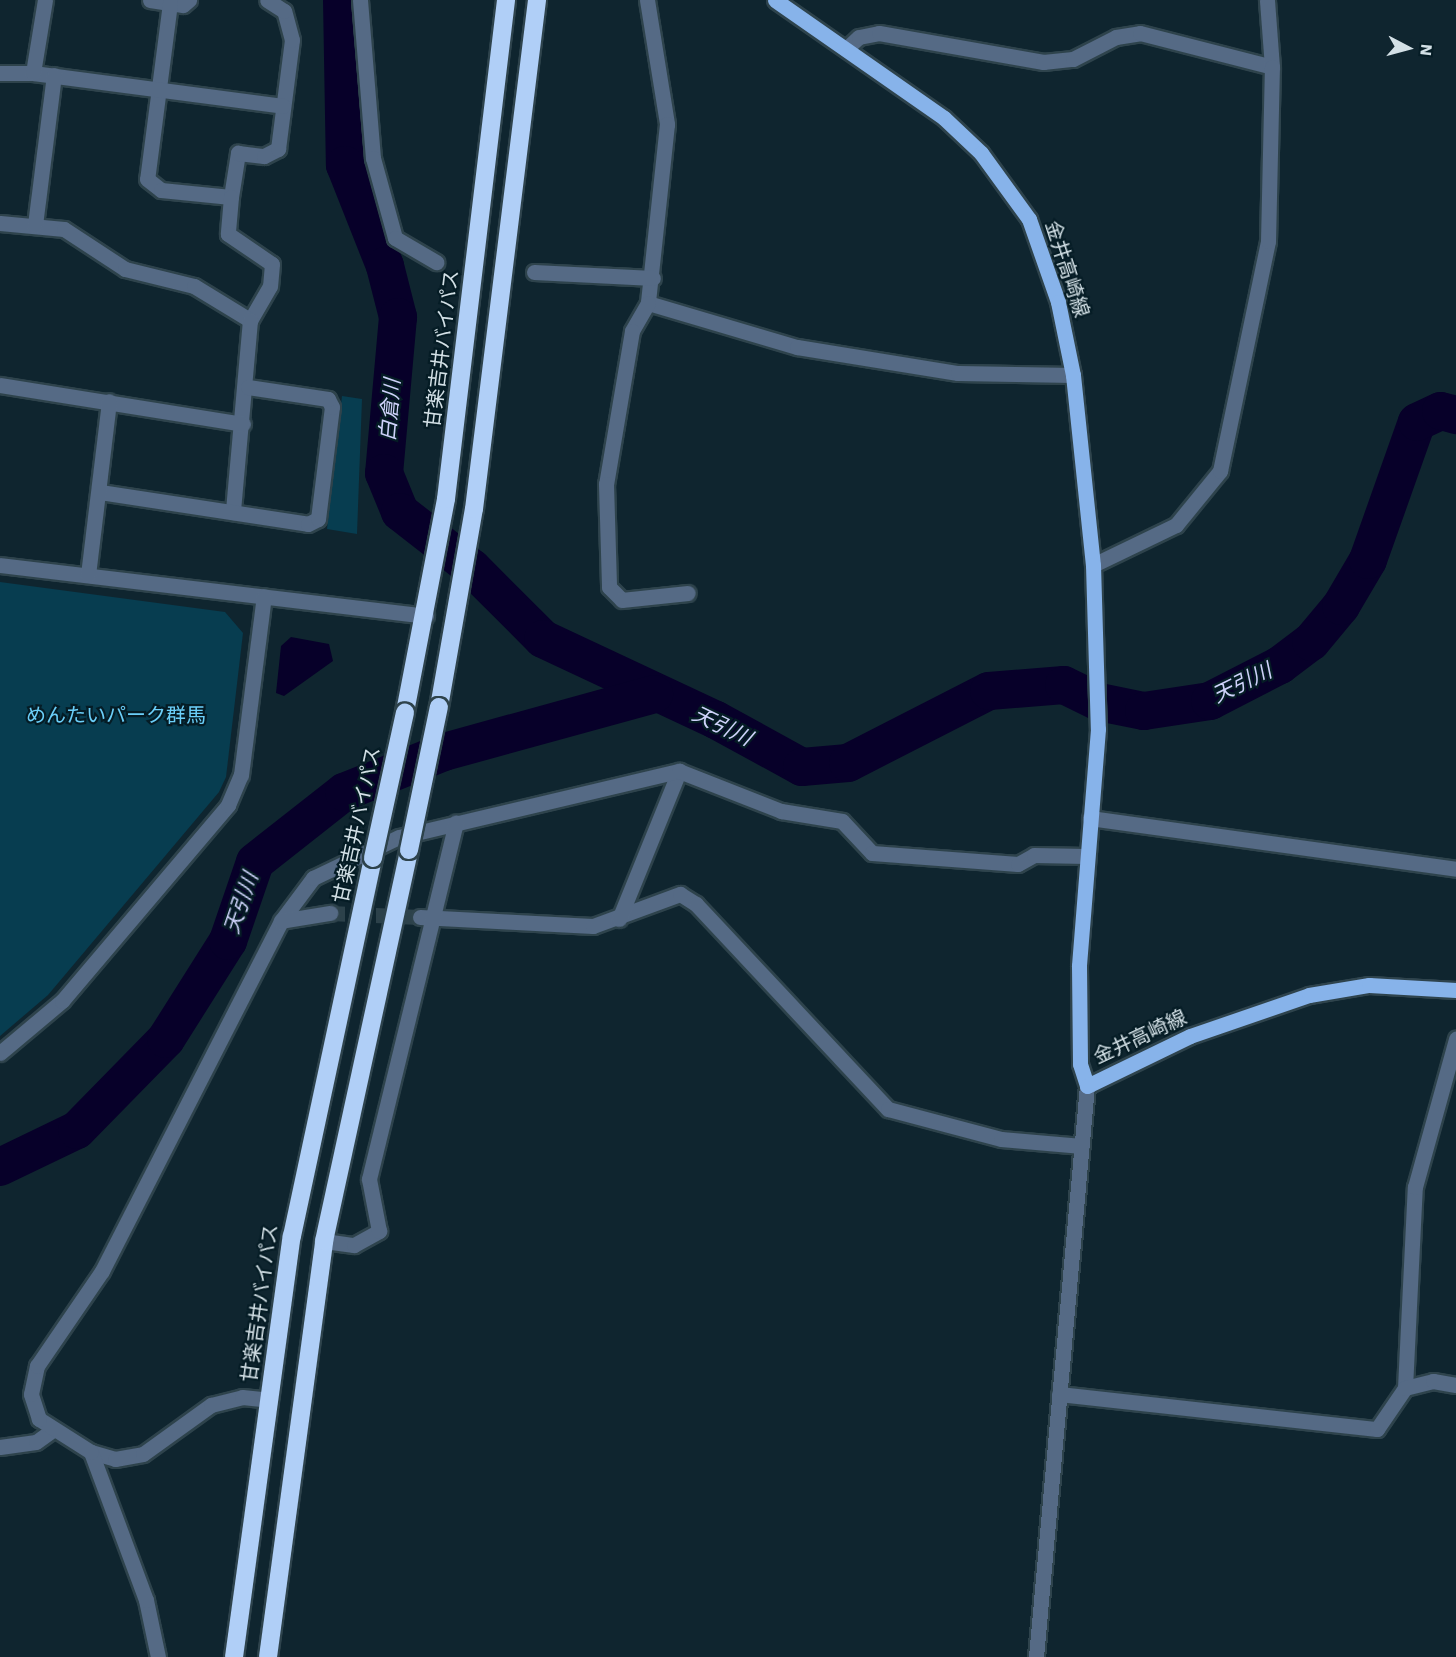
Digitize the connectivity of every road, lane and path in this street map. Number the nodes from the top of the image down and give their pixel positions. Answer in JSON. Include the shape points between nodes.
{"nodes":[{"id":1,"x":45,"y":0,"type":"edge"},
{"id":2,"x":150,"y":0,"type":"edge"},
{"id":3,"x":189,"y":0,"type":"edge"},
{"id":4,"x":267,"y":0,"type":"edge"},
{"id":5,"x":360,"y":0,"type":"edge"},
{"id":6,"x":506,"y":0,"type":"edge"},
{"id":7,"x":537,"y":0,"type":"edge"},
{"id":8,"x":647,"y":0,"type":"edge"},
{"id":9,"x":775,"y":0,"type":"edge"},
{"id":10,"x":1267,"y":0,"type":"edge"},
{"id":11,"x":170,"y":3,"type":"junction"},
{"id":12,"x":847,"y":48,"type":"junction"},
{"id":13,"x":1272,"y":67,"type":"junction"},
{"id":14,"x":0,"y":73,"type":"edge"},
{"id":15,"x":33,"y":73,"type":"junction"},
{"id":16,"x":54,"y":75,"type":"junction"},
{"id":17,"x":159,"y":90,"type":"junction"},
{"id":18,"x":283,"y":106,"type":"junction"},
{"id":19,"x":231,"y":197,"type":"junction"},
{"id":20,"x":0,"y":223,"type":"edge"},
{"id":21,"x":35,"y":225,"type":"junction"},
{"id":22,"x":436,"y":262,"type":"dead end"},
{"id":23,"x":534,"y":273,"type":"dead end"},
{"id":24,"x":653,"y":278,"type":"junction"},
{"id":25,"x":648,"y":303,"type":"junction"},
{"id":26,"x":250,"y":320,"type":"junction"},
{"id":27,"x":1073,"y":375,"type":"junction"},
{"id":28,"x":0,"y":385,"type":"edge"},
{"id":29,"x":248,"y":387,"type":"junction"},
{"id":30,"x":109,"y":401,"type":"junction"},
{"id":31,"x":243,"y":424,"type":"junction"},
{"id":32,"x":100,"y":492,"type":"junction"},
{"id":33,"x":233,"y":513,"type":"junction"},
{"id":34,"x":0,"y":565,"type":"edge"},
{"id":35,"x":1093,"y":565,"type":"junction"},
{"id":36,"x":88,"y":575,"type":"junction"},
{"id":37,"x":688,"y":593,"type":"dead end"},
{"id":38,"x":264,"y":596,"type":"junction"},
{"id":39,"x":426,"y":616,"type":"junction"},
{"id":40,"x":679,"y":771,"type":"junction"},
{"id":41,"x":1090,"y":818,"type":"junction"},
{"id":42,"x":456,"y":822,"type":"junction"},
{"id":43,"x":1086,"y":856,"type":"junction"},
{"id":44,"x":1456,"y":869,"type":"edge"},
{"id":45,"x":330,"y":913,"type":"tunnel mouth"},
{"id":46,"x":427,"y":917,"type":"junction"},
{"id":47,"x":619,"y":919,"type":"junction"},
{"id":48,"x":281,"y":921,"type":"junction"},
{"id":49,"x":1456,"y":990,"type":"edge"},
{"id":50,"x":1456,"y":1039,"type":"edge"},
{"id":51,"x":0,"y":1053,"type":"edge"},
{"id":52,"x":1087,"y":1086,"type":"junction"},
{"id":53,"x":1082,"y":1146,"type":"junction"},
{"id":54,"x":324,"y":1241,"type":"junction"},
{"id":55,"x":1456,"y":1385,"type":"edge"},
{"id":56,"x":1406,"y":1388,"type":"junction"},
{"id":57,"x":1059,"y":1394,"type":"junction"},
{"id":58,"x":269,"y":1400,"type":"junction"},
{"id":59,"x":51,"y":1431,"type":"junction"},
{"id":60,"x":0,"y":1447,"type":"edge"},
{"id":61,"x":91,"y":1452,"type":"junction"},
{"id":62,"x":158,"y":1657,"type":"edge"},
{"id":63,"x":234,"y":1657,"type":"edge"},
{"id":64,"x":268,"y":1657,"type":"edge"},
{"id":65,"x":1036,"y":1657,"type":"edge"}],
"edges":[{"from":1,"to":15,"type":"street"},
{"from":2,"to":11,"type":"street"},
{"from":3,"to":11,"type":"street"},
{"from":4,"to":18,"type":"street","via":[[284,12],[292,40]]},
{"from":5,"to":22,"type":"street","via":[[373,158],[395,238]]},
{"from":6,"to":39,"type":"highway","name":"甘楽吉井バイパス","via":[[446,500]]},
{"from":7,"to":54,"type":"highway","bridge":true,"via":[[474,509],[460,593]]},
{"from":8,"to":24,"type":"street","via":[[667,124]]},
{"from":9,"to":12,"type":"main road","name":"金井高崎線"},
{"from":10,"to":13,"type":"street"},
{"from":11,"to":17,"type":"street"},
{"from":12,"to":13,"type":"street","via":[[859,37],[879,33],[1043,62],[1073,59],[1116,37],[1140,33]]},
{"from":12,"to":27,"type":"main road","name":"金井高崎線","via":[[944,118],[1004,179],[1042,252]]},
{"from":13,"to":35,"type":"street","via":[[1268,241],[1220,471],[1176,525]]},
{"from":14,"to":15,"type":"street"},
{"from":15,"to":16,"type":"street"},
{"from":16,"to":17,"type":"street"},
{"from":16,"to":21,"type":"street"},
{"from":17,"to":18,"type":"street"},
{"from":17,"to":19,"type":"street","via":[[147,179],[161,190]]},
{"from":18,"to":19,"type":"street","via":[[278,149],[264,156],[238,153]]},
{"from":19,"to":26,"type":"street","via":[[228,234],[272,264],[270,286]]},
{"from":20,"to":21,"type":"street"},
{"from":21,"to":26,"type":"street","via":[[64,229],[126,269],[194,286]]},
{"from":23,"to":24,"type":"street"},
{"from":24,"to":25,"type":"street"},
{"from":25,"to":27,"type":"street","via":[[797,347],[958,373]]},
{"from":25,"to":37,"type":"street","via":[[632,331],[606,484],[609,587],[622,600]]},
{"from":26,"to":29,"type":"street"},
{"from":27,"to":35,"type":"main road","name":"金井高崎線"},
{"from":28,"to":30,"type":"street"},
{"from":29,"to":31,"type":"street"},
{"from":29,"to":33,"type":"street","via":[[328,399],[332,407],[318,519],[309,524]]},
{"from":30,"to":31,"type":"street"},
{"from":30,"to":32,"type":"street"},
{"from":31,"to":33,"type":"street"},
{"from":32,"to":33,"type":"street"},
{"from":32,"to":36,"type":"street"},
{"from":34,"to":36,"type":"street"},
{"from":35,"to":41,"type":"main road","name":"金井高崎線","via":[[1098,729]]},
{"from":36,"to":38,"type":"street"},
{"from":38,"to":39,"type":"street"},
{"from":38,"to":51,"type":"street","via":[[241,775],[228,805],[62,1001]]},
{"from":39,"to":58,"type":"highway","name":"甘楽吉井バイパス","bridge":true,"via":[[310,1137]]},
{"from":40,"to":42,"type":"street"},
{"from":40,"to":43,"type":"street","via":[[781,811],[842,821],[872,853],[1018,864],[1034,855]]},
{"from":40,"to":47,"type":"street"},
{"from":41,"to":43,"type":"main road","name":"金井高崎線"},
{"from":41,"to":44,"type":"street"},
{"from":42,"to":46,"type":"street"},
{"from":42,"to":48,"type":"street","via":[[399,837],[313,878]]},
{"from":43,"to":52,"type":"main road","name":"金井高崎線","via":[[1079,977],[1080,1065]]},
{"from":45,"to":48,"type":"street"},
{"from":46,"to":47,"type":"street","via":[[593,926]]},
{"from":46,"to":54,"type":"street","via":[[369,1179],[379,1231],[354,1245]]},
{"from":47,"to":53,"type":"street","via":[[664,896],[680,894],[696,904],[888,1109],[1001,1139]]},
{"from":48,"to":59,"type":"street","via":[[102,1271],[45,1347],[31,1394],[39,1419]]},
{"from":49,"to":52,"type":"main road","name":"金井高崎線","via":[[1369,985],[1309,995],[1190,1036]]},
{"from":50,"to":56,"type":"street","via":[[1415,1188]]},
{"from":52,"to":53,"type":"street"},
{"from":53,"to":57,"type":"street"},
{"from":54,"to":64,"type":"highway"},
{"from":55,"to":56,"type":"street","via":[[1433,1381]]},
{"from":56,"to":57,"type":"street","via":[[1377,1429]]},
{"from":57,"to":65,"type":"street"},
{"from":58,"to":61,"type":"street","via":[[242,1397],[211,1405],[143,1454],[114,1459]]},
{"from":58,"to":63,"type":"highway","name":"甘楽吉井バイパス"},
{"from":59,"to":60,"type":"street","via":[[36,1442]]},
{"from":59,"to":61,"type":"street"},
{"from":61,"to":62,"type":"street","via":[[135,1566]]}]}
